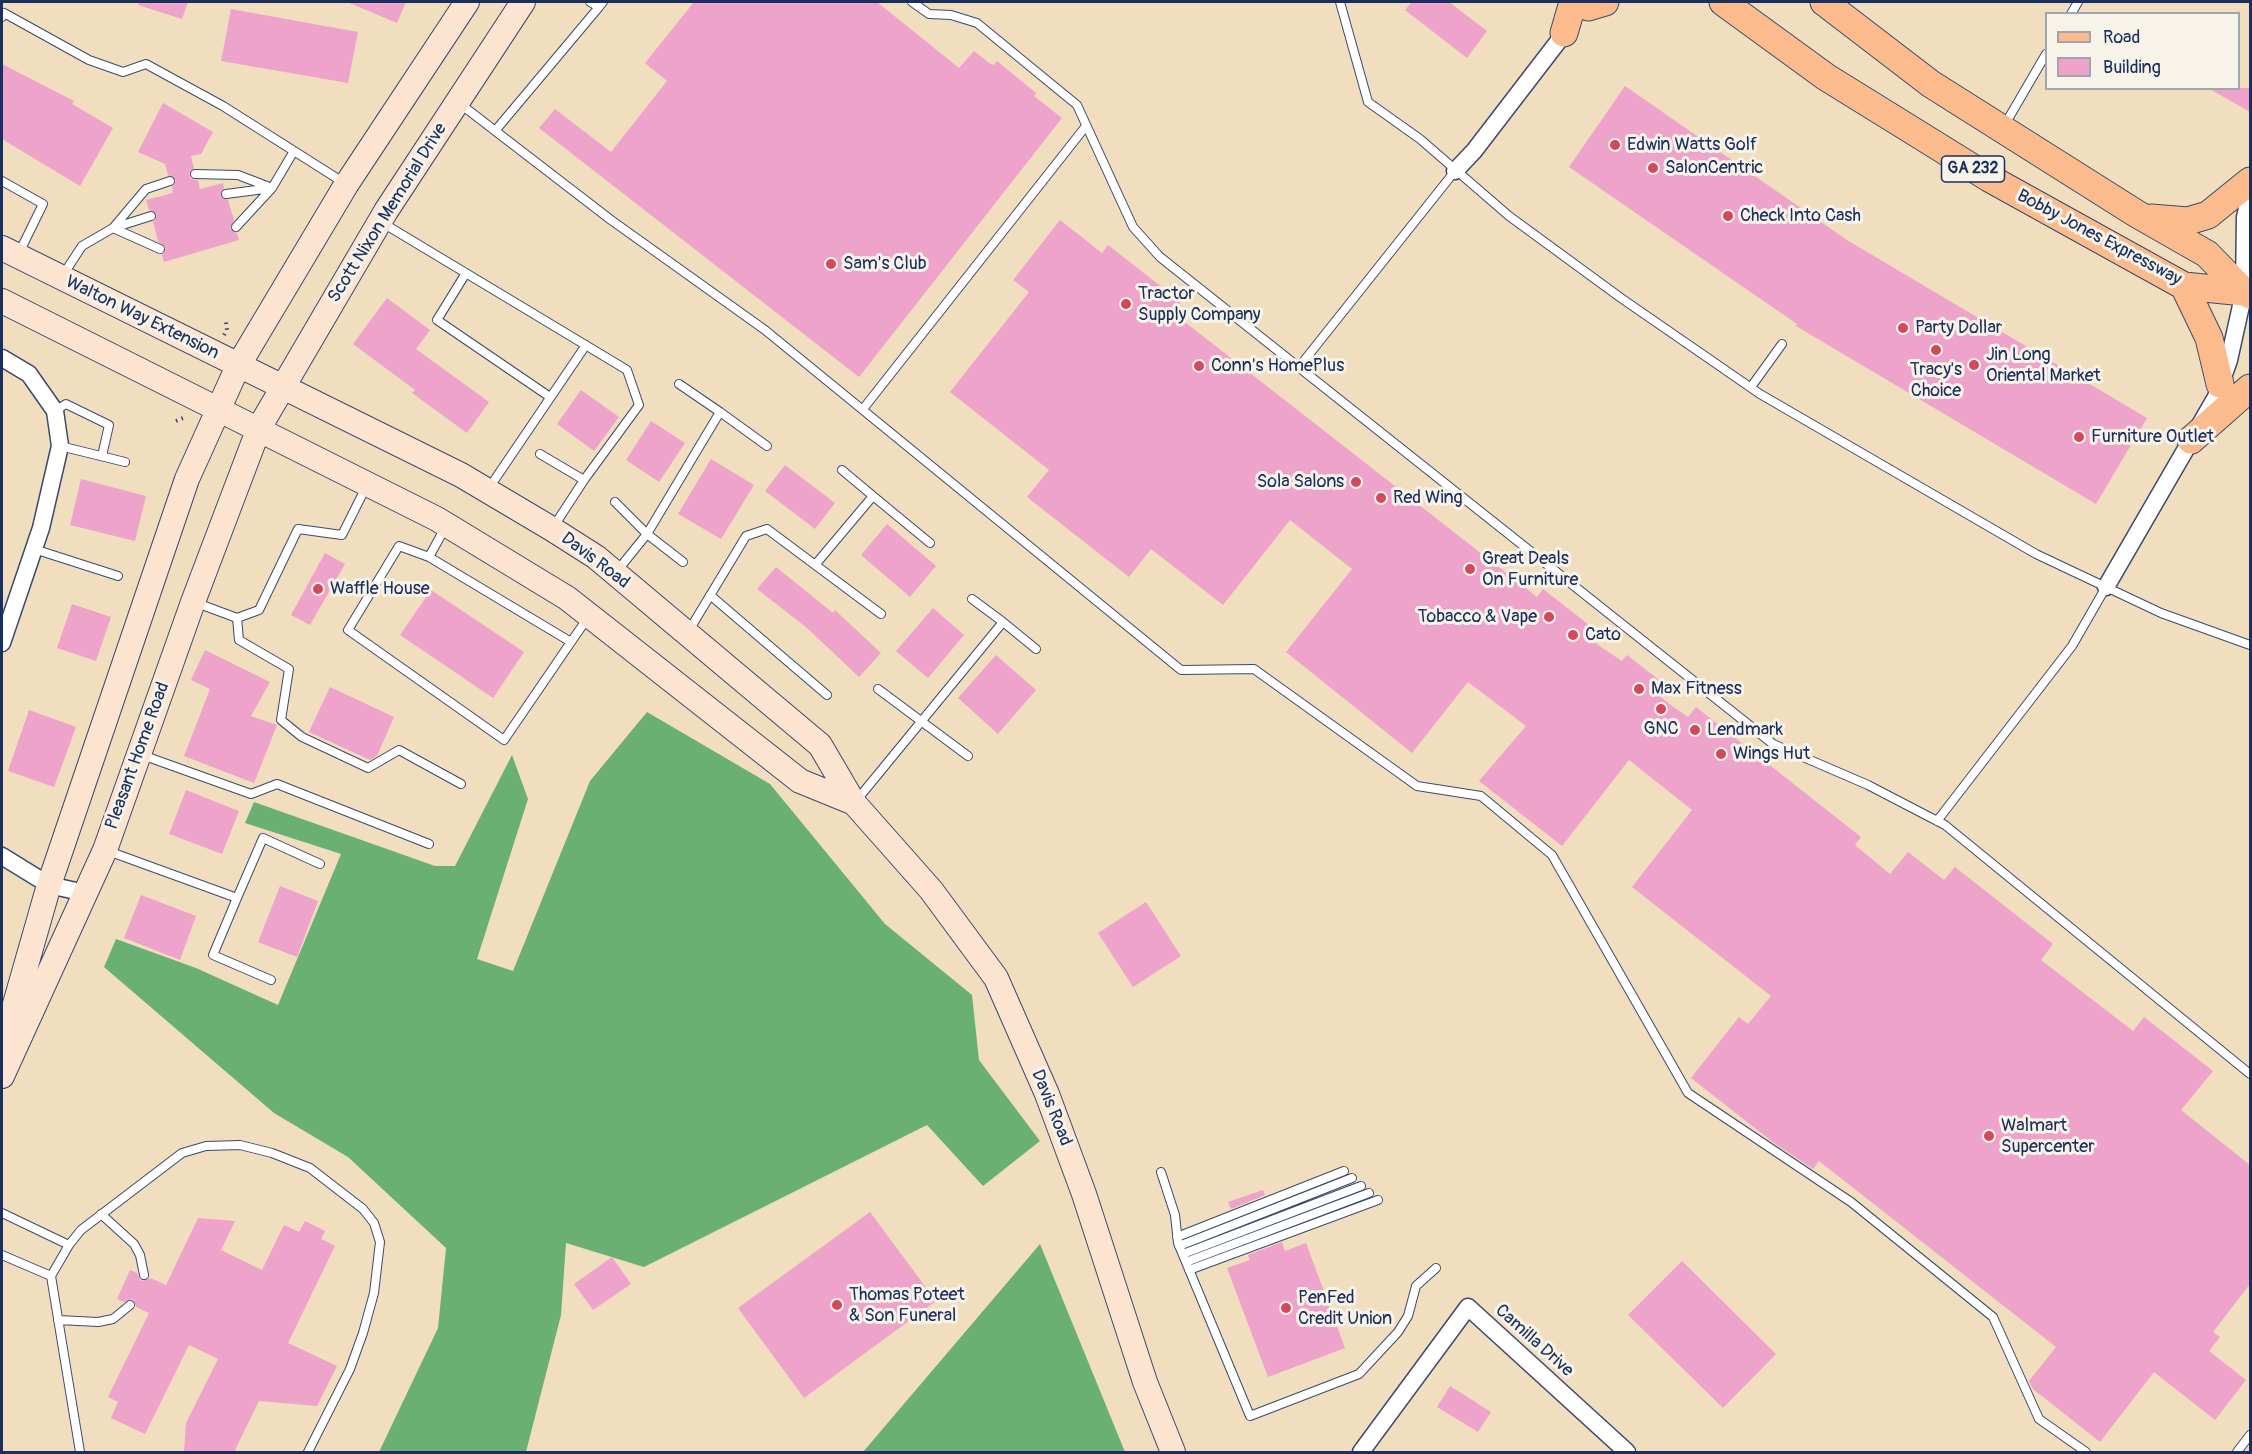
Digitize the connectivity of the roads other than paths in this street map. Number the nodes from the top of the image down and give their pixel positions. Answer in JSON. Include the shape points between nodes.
{"nodes":[{"id":1,"x":467,"y":2,"type":"edge"},
{"id":2,"x":523,"y":2,"type":"edge"},
{"id":3,"x":590,"y":2,"type":"edge"},
{"id":4,"x":912,"y":2,"type":"edge"},
{"id":5,"x":1340,"y":2,"type":"edge"},
{"id":6,"x":1723,"y":2,"type":"edge"},
{"id":7,"x":1824,"y":2,"type":"edge"},
{"id":8,"x":1590,"y":3,"type":"edge"},
{"id":9,"x":601,"y":4,"type":"edge"},
{"id":10,"x":2,"y":17,"type":"edge"},
{"id":11,"x":1564,"y":33,"type":"joint"},
{"id":12,"x":2045,"y":56,"type":"edge"},
{"id":13,"x":458,"y":102,"type":"junction"},
{"id":14,"x":1086,"y":126,"type":"junction"},
{"id":15,"x":2002,"y":129,"type":"junction"},
{"id":16,"x":495,"y":131,"type":"junction"},
{"id":17,"x":294,"y":151,"type":"junction"},
{"id":18,"x":1455,"y":171,"type":"junction"},
{"id":19,"x":195,"y":174,"type":"dead end"},
{"id":20,"x":2,"y":181,"type":"edge"},
{"id":21,"x":170,"y":181,"type":"dead end"},
{"id":22,"x":2250,"y":181,"type":"edge"},
{"id":23,"x":346,"y":185,"type":"junction"},
{"id":24,"x":272,"y":188,"type":"junction"},
{"id":25,"x":226,"y":194,"type":"dead end"},
{"id":26,"x":2250,"y":195,"type":"edge"},
{"id":27,"x":151,"y":216,"type":"dead end"},
{"id":28,"x":2142,"y":217,"type":"junction"},
{"id":29,"x":380,"y":221,"type":"junction"},
{"id":30,"x":236,"y":227,"type":"dead end"},
{"id":31,"x":113,"y":228,"type":"junction"},
{"id":32,"x":160,"y":249,"type":"dead end"},
{"id":33,"x":10,"y":252,"type":"edge"},
{"id":34,"x":466,"y":273,"type":"junction"},
{"id":35,"x":60,"y":278,"type":"junction"},
{"id":36,"x":2184,"y":286,"type":"junction"},
{"id":37,"x":2247,"y":293,"type":"edge"},
{"id":38,"x":2,"y":301,"type":"edge"},
{"id":39,"x":1782,"y":344,"type":"dead end"},
{"id":40,"x":586,"y":345,"type":"junction"},
{"id":41,"x":2,"y":358,"type":"edge"},
{"id":42,"x":238,"y":366,"type":"junction"},
{"id":43,"x":1299,"y":367,"type":"junction"},
{"id":44,"x":679,"y":384,"type":"dead end"},
{"id":45,"x":2220,"y":384,"type":"junction"},
{"id":46,"x":284,"y":385,"type":"junction"},
{"id":47,"x":1751,"y":387,"type":"junction"},
{"id":48,"x":2250,"y":388,"type":"edge"},
{"id":49,"x":550,"y":398,"type":"junction"},
{"id":50,"x":219,"y":409,"type":"junction"},
{"id":51,"x":863,"y":410,"type":"junction"},
{"id":52,"x":55,"y":411,"type":"junction"},
{"id":53,"x":720,"y":411,"type":"junction"},
{"id":54,"x":259,"y":428,"type":"junction"},
{"id":55,"x":2191,"y":440,"type":"junction"},
{"id":56,"x":60,"y":446,"type":"junction"},
{"id":57,"x":767,"y":446,"type":"dead end"},
{"id":58,"x":540,"y":454,"type":"dead end"},
{"id":59,"x":102,"y":456,"type":"junction"},
{"id":60,"x":125,"y":462,"type":"dead end"},
{"id":61,"x":842,"y":470,"type":"dead end"},
{"id":62,"x":584,"y":480,"type":"junction"},
{"id":63,"x":368,"y":484,"type":"junction"},
{"id":64,"x":487,"y":491,"type":"junction"},
{"id":65,"x":873,"y":496,"type":"junction"},
{"id":66,"x":615,"y":502,"type":"dead end"},
{"id":67,"x":447,"y":525,"type":"junction"},
{"id":68,"x":552,"y":529,"type":"junction"},
{"id":69,"x":647,"y":534,"type":"junction"},
{"id":70,"x":930,"y":543,"type":"dead end"},
{"id":71,"x":33,"y":549,"type":"junction"},
{"id":72,"x":429,"y":557,"type":"junction"},
{"id":73,"x":683,"y":562,"type":"dead end"},
{"id":74,"x":815,"y":565,"type":"junction"},
{"id":75,"x":614,"y":573,"type":"junction"},
{"id":76,"x":118,"y":576,"type":"dead end"},
{"id":77,"x":2106,"y":587,"type":"junction"},
{"id":78,"x":710,"y":595,"type":"junction"},
{"id":79,"x":972,"y":599,"type":"dead end"},
{"id":80,"x":193,"y":602,"type":"junction"},
{"id":81,"x":881,"y":614,"type":"dead end"},
{"id":82,"x":589,"y":615,"type":"junction"},
{"id":83,"x":237,"y":618,"type":"junction"},
{"id":84,"x":1003,"y":622,"type":"junction"},
{"id":85,"x":686,"y":635,"type":"junction"},
{"id":86,"x":571,"y":642,"type":"junction"},
{"id":87,"x":2,"y":643,"type":"edge"},
{"id":88,"x":2250,"y":645,"type":"edge"},
{"id":89,"x":1036,"y":649,"type":"dead end"},
{"id":90,"x":878,"y":689,"type":"dead end"},
{"id":91,"x":827,"y":695,"type":"dead end"},
{"id":92,"x":922,"y":720,"type":"junction"},
{"id":93,"x":139,"y":754,"type":"junction"},
{"id":94,"x":968,"y":756,"type":"dead end"},
{"id":95,"x":461,"y":784,"type":"dead end"},
{"id":96,"x":854,"y":804,"type":"junction"},
{"id":97,"x":1937,"y":821,"type":"junction"},
{"id":98,"x":429,"y":844,"type":"dead end"},
{"id":99,"x":105,"y":850,"type":"junction"},
{"id":100,"x":2,"y":856,"type":"edge"},
{"id":101,"x":320,"y":864,"type":"dead end"},
{"id":102,"x":49,"y":885,"type":"junction"},
{"id":103,"x":85,"y":893,"type":"junction"},
{"id":104,"x":237,"y":898,"type":"junction"},
{"id":105,"x":271,"y":980,"type":"dead end"},
{"id":106,"x":2,"y":1052,"type":"edge"},
{"id":107,"x":2250,"y":1074,"type":"edge"},
{"id":108,"x":2,"y":1076,"type":"edge"},
{"id":109,"x":1344,"y":1171,"type":"dead end"},
{"id":110,"x":1161,"y":1172,"type":"dead end"},
{"id":111,"x":1352,"y":1178,"type":"dead end"},
{"id":112,"x":1361,"y":1186,"type":"dead end"},
{"id":113,"x":1369,"y":1193,"type":"dead end"},
{"id":114,"x":1378,"y":1200,"type":"dead end"},
{"id":115,"x":2,"y":1213,"type":"edge"},
{"id":116,"x":101,"y":1214,"type":"junction"},
{"id":117,"x":69,"y":1245,"type":"junction"},
{"id":118,"x":1183,"y":1254,"type":"junction"},
{"id":119,"x":2,"y":1256,"type":"edge"},
{"id":120,"x":1436,"y":1268,"type":"dead end"},
{"id":121,"x":144,"y":1275,"type":"dead end"},
{"id":122,"x":51,"y":1276,"type":"junction"},
{"id":123,"x":130,"y":1305,"type":"dead end"},
{"id":124,"x":58,"y":1320,"type":"junction"},
{"id":125,"x":2250,"y":1435,"type":"edge"},
{"id":126,"x":80,"y":1452,"type":"edge"},
{"id":127,"x":308,"y":1452,"type":"edge"},
{"id":128,"x":1173,"y":1452,"type":"edge"},
{"id":129,"x":1361,"y":1452,"type":"edge"},
{"id":130,"x":1627,"y":1452,"type":"edge"},
{"id":131,"x":2086,"y":1452,"type":"edge"},
{"id":132,"x":2237,"y":1452,"type":"edge"}],
"edges":[{"from":1,"to":23,"type":"main road"},
{"from":2,"to":13,"type":"main road","name":"Scott Nixon Memorial Drive"},
{"from":3,"to":9,"type":"lane"},
{"from":4,"to":14,"type":"lane","via":[[929,14],[951,15],[977,23],[1077,105]]},
{"from":5,"to":18,"type":"lane","via":[[1368,102],[1420,139]]},
{"from":6,"to":36,"type":"main road","name":"Bobby Jones Expressway","number":"GA 232","via":[[1826,76],[1989,178]]},
{"from":7,"to":15,"type":"main road","name":"Bobby Jones Expressway","number":"GA 232","via":[[1931,84]]},
{"from":8,"to":11,"type":"main road"},
{"from":9,"to":16,"type":"lane"},
{"from":10,"to":17,"type":"lane","via":[[4,13],[88,60],[123,72],[146,64]]},
{"from":11,"to":18,"type":"street"},
{"from":12,"to":15,"type":"lane"},
{"from":13,"to":16,"type":"lane"},
{"from":13,"to":29,"type":"main road","name":"Scott Nixon Memorial Drive"},
{"from":14,"to":43,"type":"lane","via":[[1133,227],[1160,257]]},
{"from":14,"to":51,"type":"lane"},
{"from":15,"to":28,"type":"main road","name":"Bobby Jones Expressway","number":"GA 232"},
{"from":16,"to":51,"type":"lane","via":[[765,330]]},
{"from":17,"to":23,"type":"lane"},
{"from":17,"to":24,"type":"lane"},
{"from":18,"to":43,"type":"lane"},
{"from":18,"to":47,"type":"lane","via":[[1621,298]]},
{"from":19,"to":24,"type":"lane","via":[[238,175]]},
{"from":20,"to":33,"type":"lane","via":[[43,204]]},
{"from":21,"to":31,"type":"lane","via":[[146,189]]},
{"from":22,"to":28,"type":"main road","via":[[2208,215],[2175,221]]},
{"from":23,"to":42,"type":"main road"},
{"from":24,"to":25,"type":"lane"},
{"from":24,"to":30,"type":"lane"},
{"from":26,"to":37,"type":"street","via":[[2245,217]]},
{"from":27,"to":31,"type":"lane"},
{"from":28,"to":37,"type":"main road","name":"Bobby Jones Expressway","number":"GA 232","via":[[2207,254]]},
{"from":29,"to":34,"type":"lane"},
{"from":29,"to":46,"type":"main road","name":"Scott Nixon Memorial Drive"},
{"from":31,"to":32,"type":"lane"},
{"from":31,"to":35,"type":"lane","via":[[82,246]]},
{"from":33,"to":35,"type":"main road","name":"Walton Way Extension"},
{"from":34,"to":40,"type":"lane"},
{"from":34,"to":49,"type":"lane","via":[[437,320]]},
{"from":35,"to":42,"type":"main road","name":"Walton Way Extension"},
{"from":36,"to":37,"type":"main road","name":"Bobby Jones Expressway","number":"GA 232"},
{"from":36,"to":45,"type":"main road","via":[[2210,338]]},
{"from":37,"to":45,"type":"street"},
{"from":38,"to":50,"type":"main road"},
{"from":39,"to":47,"type":"lane"},
{"from":40,"to":49,"type":"lane"},
{"from":40,"to":62,"type":"lane","via":[[627,370],[639,405]]},
{"from":41,"to":52,"type":"street","via":[[29,374]]},
{"from":42,"to":46,"type":"main road","name":"Walton Way Extension"},
{"from":42,"to":50,"type":"main road"},
{"from":43,"to":97,"type":"lane","via":[[1773,744],[1868,785]]},
{"from":44,"to":53,"type":"lane"},
{"from":45,"to":55,"type":"street"},
{"from":46,"to":54,"type":"main road","name":"Scott Nixon Memorial Drive"},
{"from":46,"to":64,"type":"main road","name":"Davis Road"},
{"from":47,"to":77,"type":"lane","via":[[2036,554]]},
{"from":48,"to":55,"type":"main road"},
{"from":49,"to":64,"type":"lane"},
{"from":50,"to":54,"type":"main road"},
{"from":50,"to":102,"type":"main road","via":[[187,479]]},
{"from":51,"to":131,"type":"lane","via":[[1181,670],[1254,669],[1417,786],[1481,796],[1552,855],[1688,1094],[1851,1202],[1993,1317],[2039,1419]]},
{"from":52,"to":56,"type":"street"},
{"from":52,"to":59,"type":"lane","via":[[66,404],[109,425]]},
{"from":53,"to":57,"type":"lane"},
{"from":53,"to":69,"type":"lane"},
{"from":54,"to":63,"type":"main road","name":"Davis Road"},
{"from":54,"to":80,"type":"main road","name":"Pleasant Home Road"},
{"from":55,"to":77,"type":"street"},
{"from":56,"to":59,"type":"lane"},
{"from":56,"to":71,"type":"street"},
{"from":58,"to":62,"type":"lane"},
{"from":59,"to":60,"type":"lane"},
{"from":61,"to":65,"type":"lane"},
{"from":62,"to":68,"type":"lane"},
{"from":63,"to":67,"type":"main road","name":"Davis Road"},
{"from":63,"to":83,"type":"lane","via":[[342,535],[298,529],[259,610]]},
{"from":64,"to":68,"type":"main road","name":"Davis Road"},
{"from":65,"to":70,"type":"lane"},
{"from":65,"to":74,"type":"lane"},
{"from":66,"to":69,"type":"lane"},
{"from":67,"to":72,"type":"lane"},
{"from":67,"to":82,"type":"main road","name":"Davis Road"},
{"from":68,"to":75,"type":"main road","name":"Davis Road"},
{"from":69,"to":73,"type":"lane"},
{"from":69,"to":75,"type":"lane"},
{"from":71,"to":76,"type":"lane"},
{"from":71,"to":87,"type":"street"},
{"from":72,"to":86,"type":"lane"},
{"from":72,"to":86,"type":"lane","via":[[399,546],[348,630],[504,740]]},
{"from":74,"to":78,"type":"lane","via":[[767,530],[746,536]]},
{"from":74,"to":81,"type":"lane"},
{"from":75,"to":85,"type":"main road","name":"Davis Road"},
{"from":77,"to":88,"type":"lane","via":[[2161,613]]},
{"from":77,"to":97,"type":"lane","via":[[2072,645]]},
{"from":78,"to":85,"type":"lane"},
{"from":78,"to":91,"type":"lane"},
{"from":79,"to":84,"type":"lane"},
{"from":80,"to":83,"type":"lane"},
{"from":80,"to":93,"type":"main road","name":"Pleasant Home Road"},
{"from":82,"to":86,"type":"lane"},
{"from":82,"to":96,"type":"main road","name":"Davis Road","via":[[800,781]]},
{"from":83,"to":95,"type":"lane","via":[[239,640],[289,669],[281,720],[302,737],[368,768],[399,750]]},
{"from":84,"to":89,"type":"lane"},
{"from":84,"to":92,"type":"lane"},
{"from":85,"to":96,"type":"main road","name":"Davis Road","via":[[820,745]]},
{"from":90,"to":92,"type":"lane"},
{"from":92,"to":94,"type":"lane"},
{"from":92,"to":96,"type":"lane"},
{"from":93,"to":98,"type":"lane","via":[[251,794],[277,784]]},
{"from":93,"to":99,"type":"main road","name":"Pleasant Home Road"},
{"from":96,"to":128,"type":"main road","name":"Davis Road","via":[[931,890],[996,978],[1047,1094],[1145,1382]]},
{"from":97,"to":107,"type":"lane"},
{"from":99,"to":103,"type":"main road","name":"Pleasant Home Road"},
{"from":99,"to":104,"type":"lane"},
{"from":100,"to":102,"type":"street"},
{"from":101,"to":104,"type":"lane","via":[[263,838]]},
{"from":102,"to":103,"type":"street"},
{"from":102,"to":106,"type":"main road"},
{"from":103,"to":108,"type":"main road","name":"Pleasant Home Road"},
{"from":104,"to":105,"type":"lane","via":[[213,955]]},
{"from":109,"to":118,"type":"lane"},
{"from":110,"to":118,"type":"lane"},
{"from":111,"to":118,"type":"lane"},
{"from":112,"to":118,"type":"lane"},
{"from":113,"to":118,"type":"lane"},
{"from":114,"to":118,"type":"lane"},
{"from":115,"to":117,"type":"lane"},
{"from":116,"to":117,"type":"lane"},
{"from":116,"to":121,"type":"lane","via":[[134,1244]]},
{"from":116,"to":127,"type":"lane","via":[[182,1153],[206,1146],[240,1145],[310,1168],[363,1209],[374,1223],[380,1242],[374,1293],[350,1369]]},
{"from":117,"to":122,"type":"lane"},
{"from":118,"to":120,"type":"lane","via":[[1250,1416],[1359,1374],[1398,1332],[1416,1286]]},
{"from":119,"to":122,"type":"lane"},
{"from":122,"to":124,"type":"lane"},
{"from":123,"to":124,"type":"lane","via":[[113,1319]]},
{"from":124,"to":126,"type":"lane"},
{"from":125,"to":132,"type":"lane"},
{"from":129,"to":130,"type":"street","name":"Camilla Drive","via":[[1468,1307]]}]}
